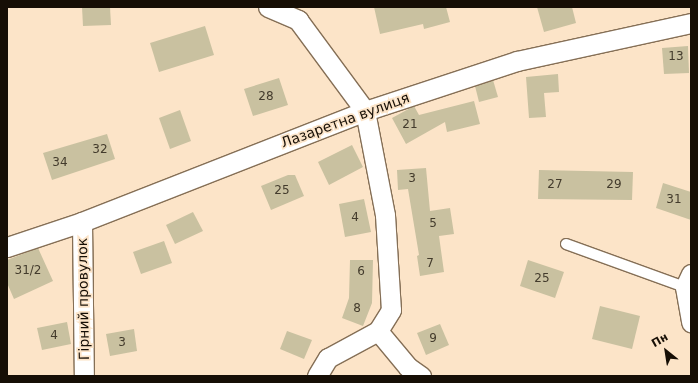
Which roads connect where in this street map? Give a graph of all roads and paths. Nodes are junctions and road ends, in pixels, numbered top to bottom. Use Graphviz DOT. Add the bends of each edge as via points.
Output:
graph roads {
  1 [pos="268,7"];
  2 [pos="691,23"];
  3 [pos="364,111"];
  4 [pos="82,222"];
  5 [pos="566,244"];
  6 [pos="7,247"];
  7 [pos="688,281"];
  8 [pos="691,322"];
  9 [pos="378,331"];
  10 [pos="84,376"];
  11 [pos="318,376"];
  12 [pos="420,376"];
  1 -- 3 [label="street" via="298,20"];
  2 -- 3 [label="street, Лазаретна вулиця" via="517,61"];
  3 -- 4 [label="street, Лазаретна вулиця"];
  3 -- 9 [label="street" via="386,215 391,310"];
  4 -- 6 [label="street, Лазаретна вулиця"];
  4 -- 10 [label="street, Гірний провулок"];
  5 -- 7 [label="lane"];
  7 -- 8 [label="street"];
  9 -- 11 [label="street" via="328,358"];
  9 -- 12 [label="street" via="408,367"];
}
